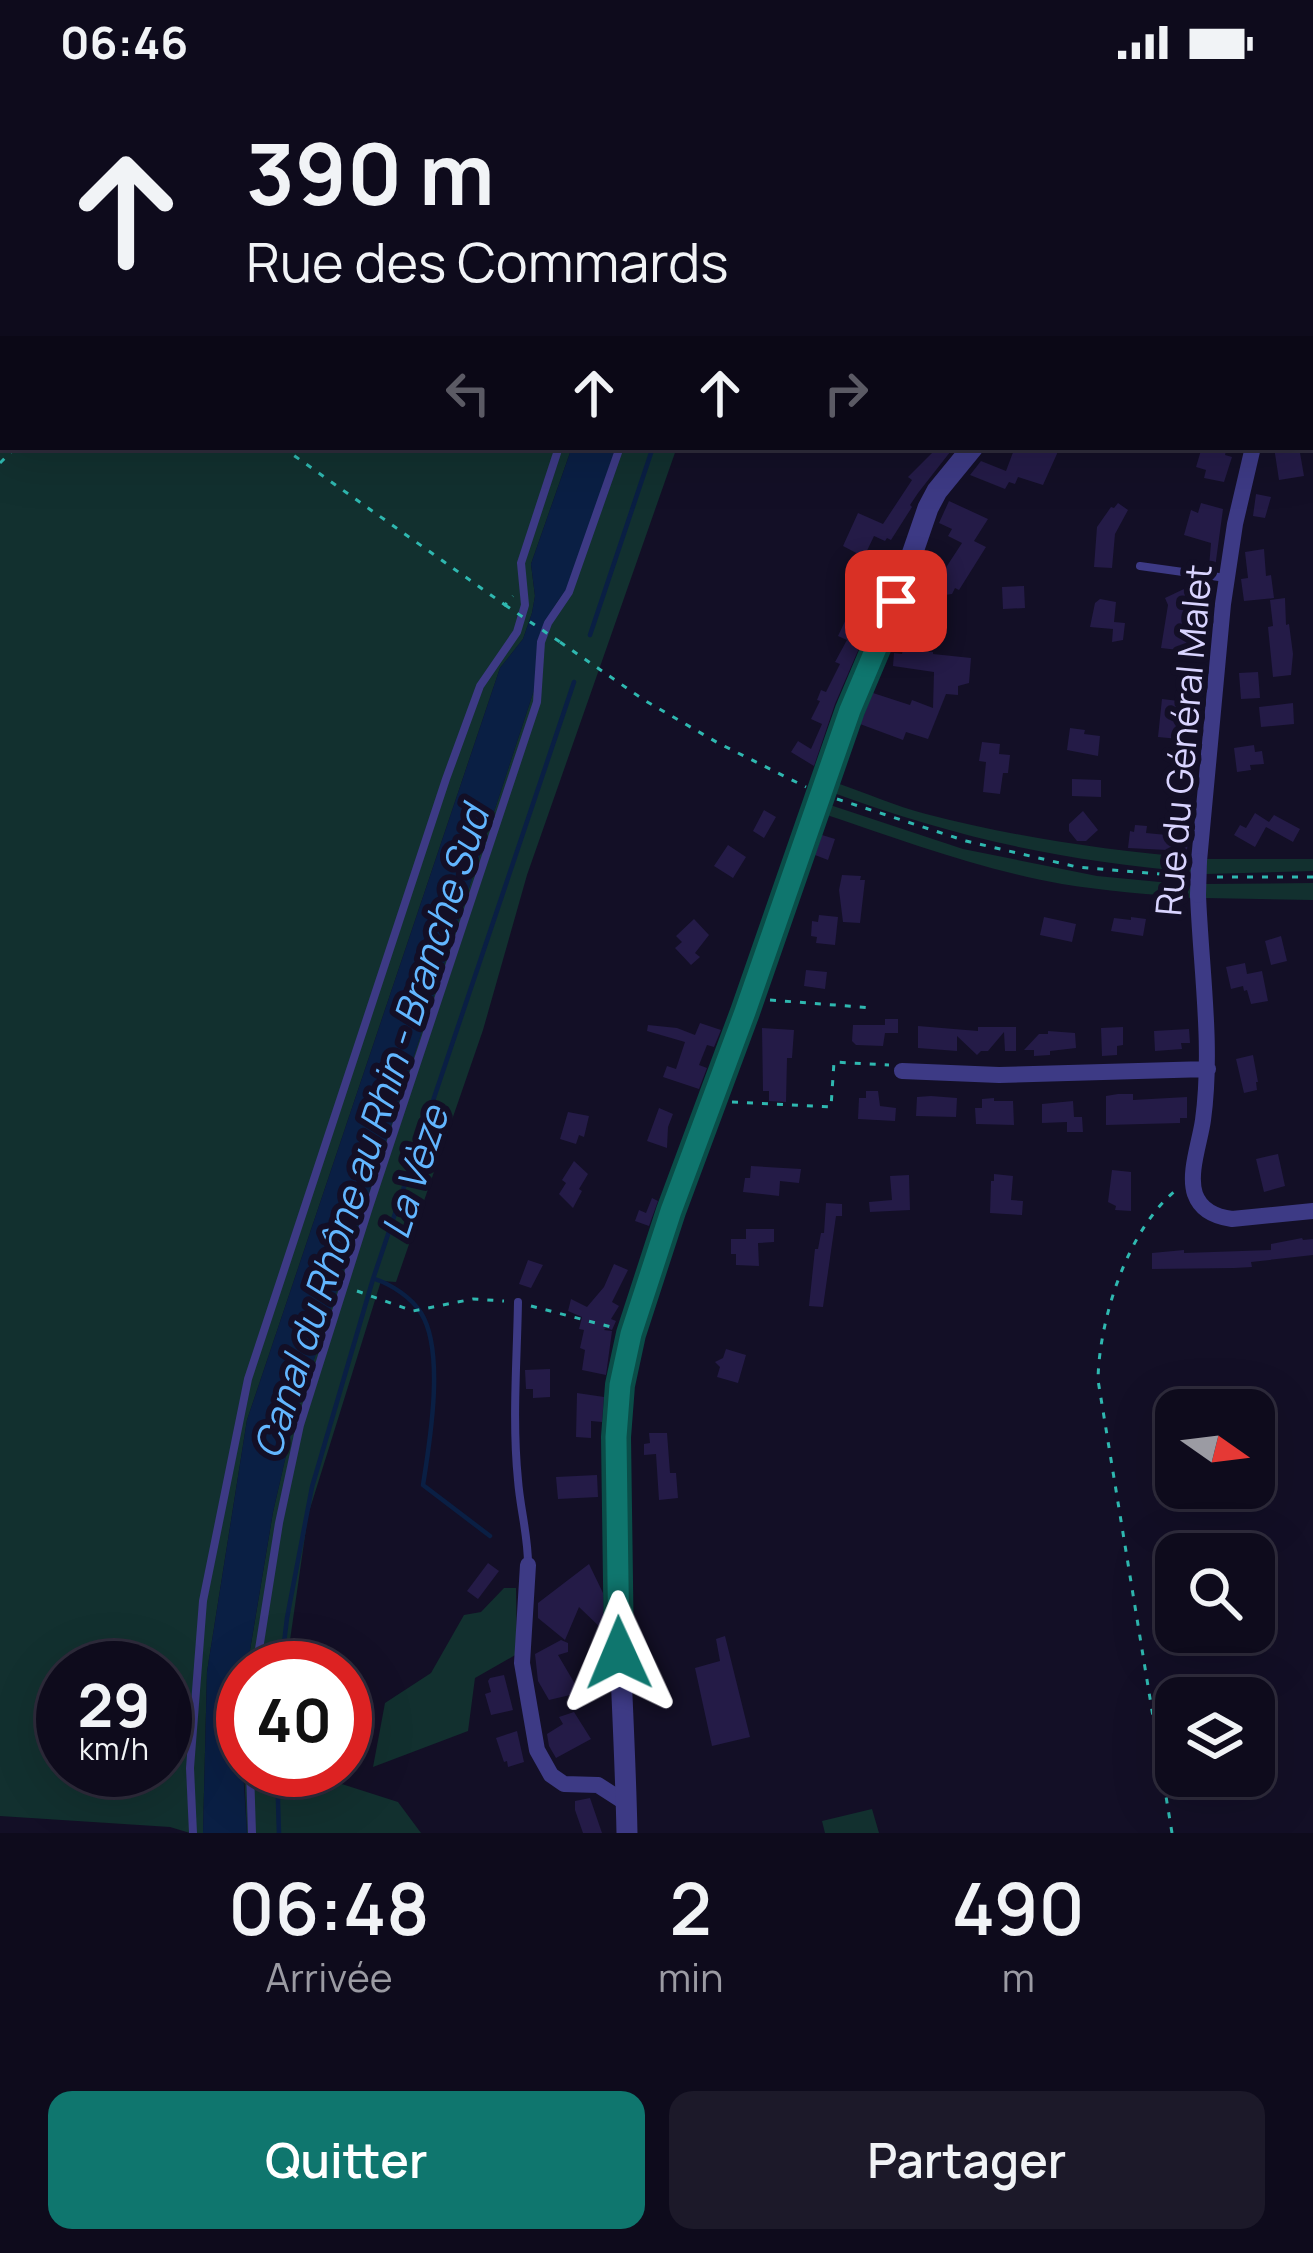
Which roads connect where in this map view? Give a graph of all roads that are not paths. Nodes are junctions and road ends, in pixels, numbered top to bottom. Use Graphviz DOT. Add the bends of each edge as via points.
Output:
graph roads {
  1 [pos="558,450"];
  2 [pos="619,450"];
  3 [pos="971,450"];
  4 [pos="1252,450"];
  5 [pos="1140,566"];
  6 [pos="1227,578"];
  7 [pos="1208,1069"];
  8 [pos="902,1071"];
  9 [pos="1313,1211"];
  10 [pos="518,1302"];
  11 [pos="528,1565"];
  12 [pos="260,1641"];
  13 [pos="626,1767"];
  14 [pos="598,1785"];
  15 [pos="251,1797"];
  16 [pos="626,1804"];
  17 [pos="193,1833"];
  18 [pos="252,1833"];
  19 [pos="626,1833"];
  1 -- 17 [label="lane" via="521,563 525,605 517,632 480,686 446,779 248,1378 203,1601"];
  2 -- 12 [label="lane" via="569,592 541,642 537,702 309,1394"];
  3 -- 13 [label="street" via="928,508 850,710 632,1332 616,1437"];
  4 -- 6 [label="street, Rue du Général Malet"];
  5 -- 6 [label="lane"];
  6 -- 7 [label="street, Rue du Général Malet" via="1197,877"];
  7 -- 8 [label="street"];
  7 -- 9 [label="street, Rue du Général Malet" via="1193,1184 1199,1202 1232,1219"];
  10 -- 11 [label="lane" via="515,1437"];
  11 -- 14 [label="street" via="522,1664 537,1750 564,1784"];
  13 -- 14 [label="street"];
  13 -- 16 [label="street"];
  14 -- 16 [label="street"];
  15 -- 18 [label="lane"];
  16 -- 19 [label="street"];
}
